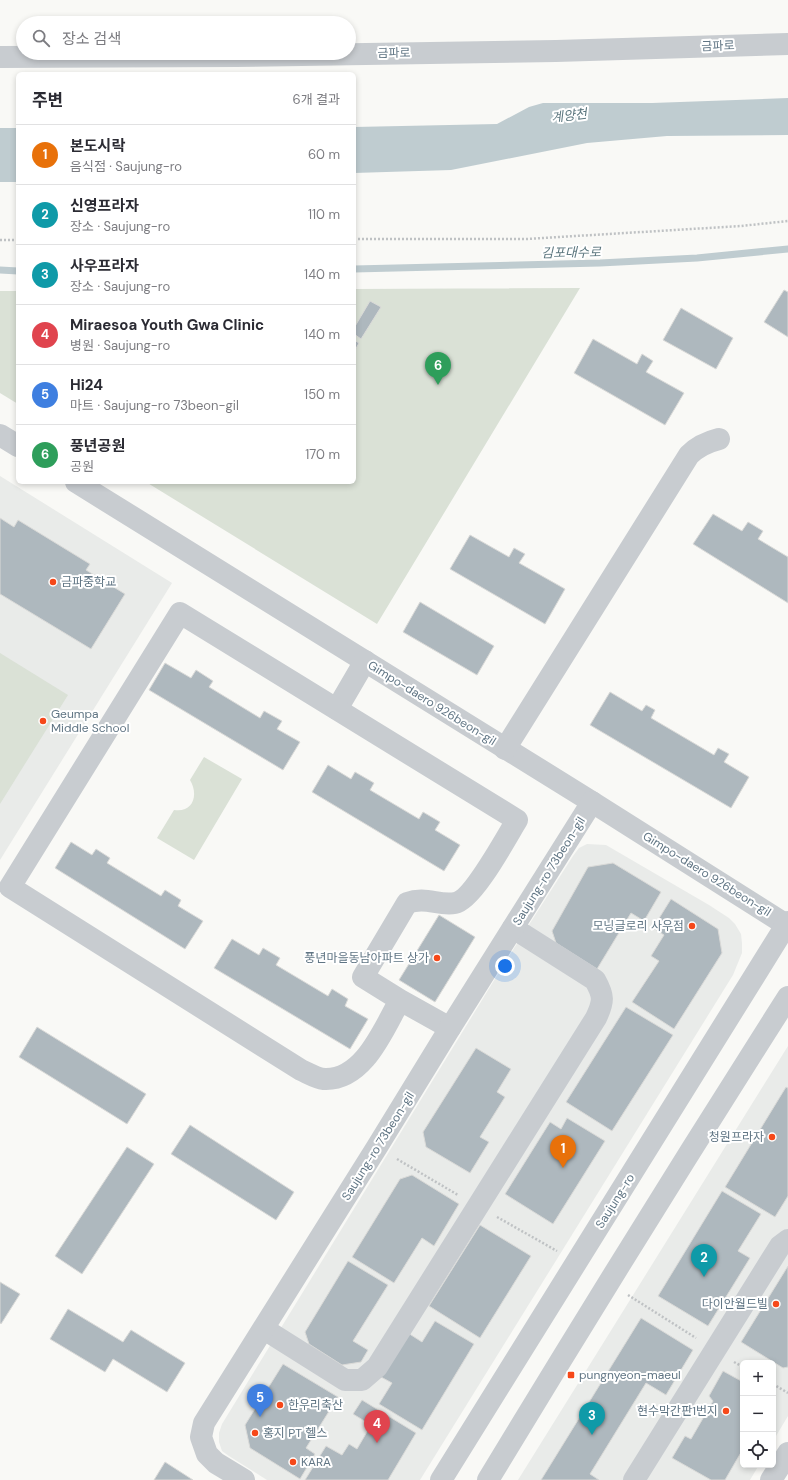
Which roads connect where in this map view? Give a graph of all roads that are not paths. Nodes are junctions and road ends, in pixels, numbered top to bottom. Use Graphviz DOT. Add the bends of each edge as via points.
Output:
graph roads {
  1 [pos="788,44"];
  2 [pos="356,54"];
  3 [pos="0,57"];
  4 [pos="16,57"];
  5 [pos="0,435"];
  6 [pos="719,439"];
  7 [pos="16,445"];
  8 [pos="79,484"];
  9 [pos="365,661"];
  10 [pos="337,709"];
  11 [pos="505,749"];
  12 [pos="592,802"];
  13 [pos="788,924"];
  14 [pos="513,928"];
  15 [pos="788,997"];
  16 [pos="400,1000"];
  17 [pos="450,1028"];
  18 [pos="788,1240"];
  19 [pos="264,1329"];
  20 [pos="788,1453"];
  21 [pos="244,1480"];
  22 [pos="441,1480"];
  23 [pos="488,1480"];
  24 [pos="634,1480"];
  25 [pos="771,1480"];
  1 -- 2 [label="street, 금파로"];
  3 -- 4 [label="street, 금파로"];
  5 -- 7 [label="street"];
  6 -- 11 [label="street" via="695,448 689,455"];
  8 -- 9 [label="street, Gimpo-daero 926beon-gil"];
  9 -- 10 [label="street"];
  9 -- 11 [label="street, Gimpo-daero 926beon-gil"];
  10 -- 16 [label="street" via="517,820 478,883 461,902 447,903 422,899 407,903 363,977"];
  10 -- 16 [label="street" via="180,613 10,887 301,1070 323,1079 344,1075 357,1068 370,1053"];
  11 -- 12 [label="street, Gimpo-daero 926beon-gil"];
  12 -- 13 [label="street, Gimpo-daero 926beon-gil"];
  12 -- 14 [label="street, Saujung-ro 73beon-gil"];
  13 -- 22 [label="street, Saujung-ro"];
  14 -- 17 [label="street, Saujung-ro 73beon-gil"];
  14 -- 19 [label="street" via="595,980 602,992 602,1006 596,1018 377,1367 362,1380 345,1380"];
  15 -- 23 [label="street"];
  16 -- 17 [label="street"];
  17 -- 19 [label="street, Saujung-ro 73beon-gil"];
  18 -- 24 [label="street" via="776,1252"];
  19 -- 21 [label="street, Saujung-ro 73beon-gil" via="204,1423 201,1437 207,1454 216,1463"];
  20 -- 25 [label="street"];
}
